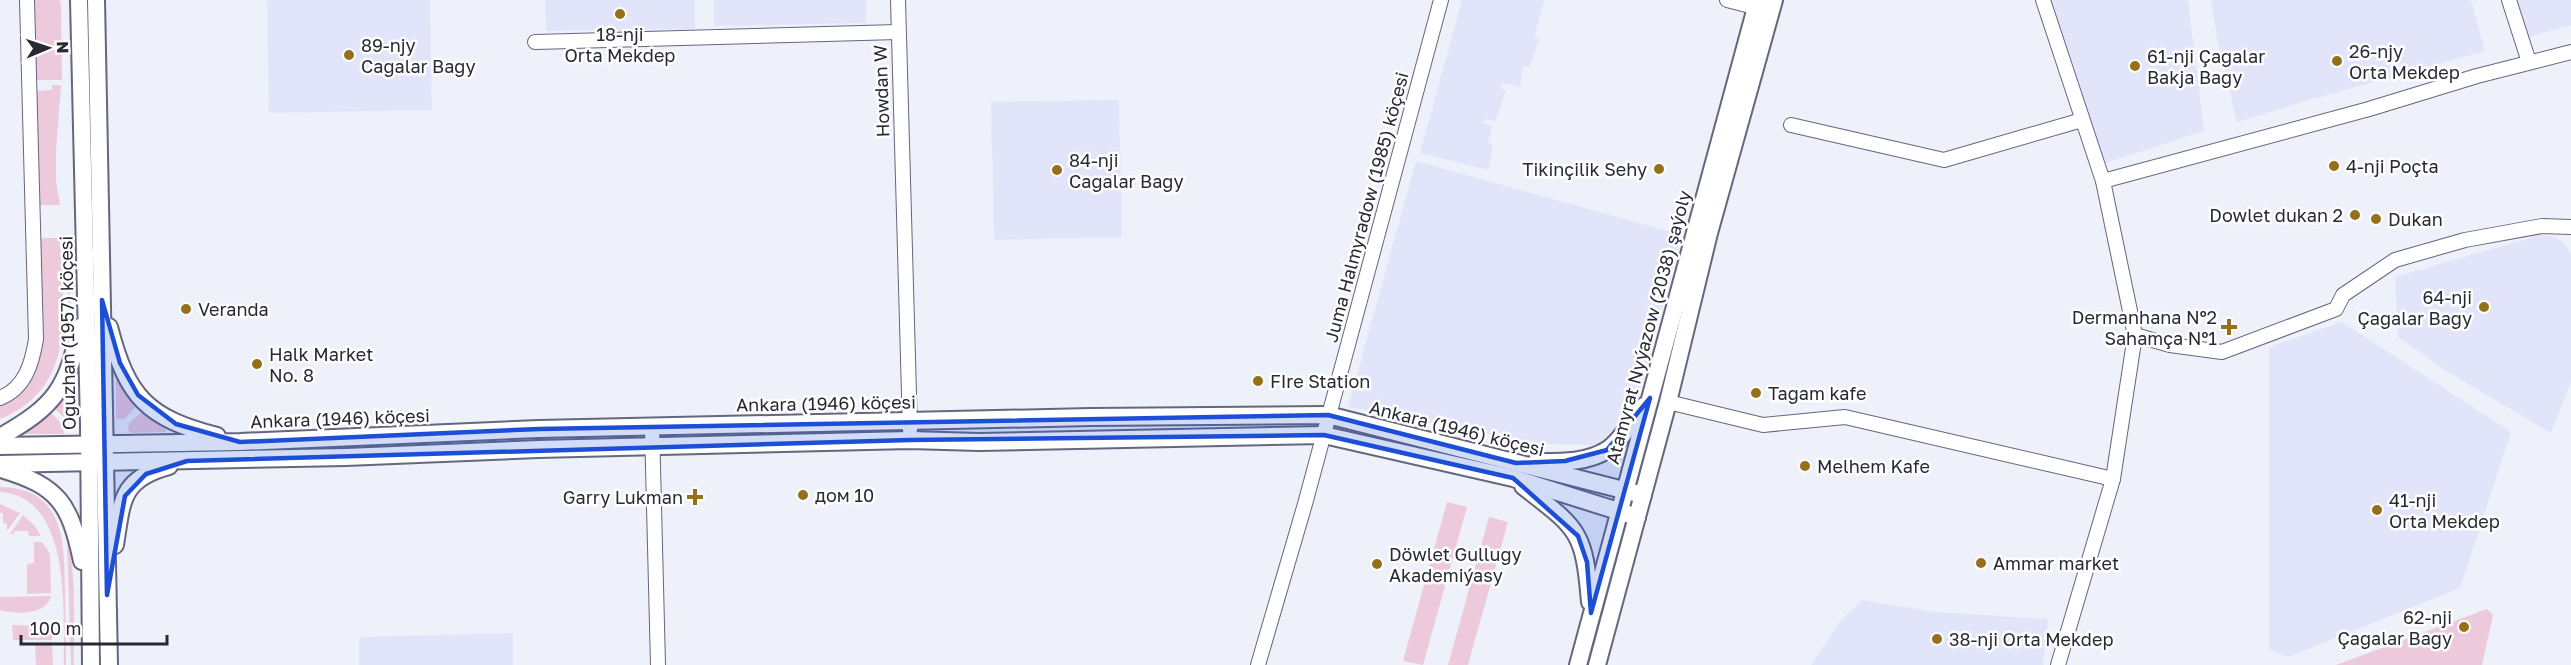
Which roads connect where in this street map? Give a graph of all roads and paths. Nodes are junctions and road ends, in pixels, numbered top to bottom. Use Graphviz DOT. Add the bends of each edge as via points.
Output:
graph roads {
  1 [pos="27,0"];
  2 [pos="79,0"];
  3 [pos="96,0"];
  4 [pos="898,0"];
  5 [pos="1441,0"];
  6 [pos="1727,0"];
  7 [pos="2043,0"];
  8 [pos="2509,0"];
  9 [pos="1765,5"];
  10 [pos="897,32"];
  11 [pos="535,42"];
  12 [pos="2571,52"];
  13 [pos="2529,62"];
  14 [pos="2082,120"];
  15 [pos="1791,125"];
  16 [pos="2103,181"];
  17 [pos="2571,227"];
  18 [pos="94,300"];
  19 [pos="2136,335"];
  20 [pos="0,398"];
  21 [pos="1650,398"];
  22 [pos="1668,402"];
  23 [pos="1328,415"];
  24 [pos="910,421"];
  25 [pos="652,427"];
  26 [pos="1324,435"];
  27 [pos="0,437"];
  28 [pos="910,440"];
  29 [pos="240,442"];
  30 [pos="97,444"];
  31 [pos="0,446"];
  32 [pos="653,447"];
  33 [pos="187,461"];
  34 [pos="97,462"];
  35 [pos="0,464"];
  36 [pos="0,469"];
  37 [pos="1515,470"];
  38 [pos="2113,479"];
  39 [pos="1624,490"];
  40 [pos="1643,495"];
  41 [pos="1619,512"];
  42 [pos="1637,518"];
  43 [pos="107,595"];
  44 [pos="90,596"];
  45 [pos="1591,613"];
  46 [pos="91,665"];
  47 [pos="108,665"];
  48 [pos="658,665"];
  49 [pos="1258,665"];
  50 [pos="1578,665"];
  51 [pos="1597,665"];
  52 [pos="2058,665"];
  1 -- 20 [label="street" via="36,339 24,379 15,390"];
  2 -- 18 [label="main road, Oguzhan (1957) köçesi"];
  3 -- 18 [label="main road, Oguzhan (1957) köçesi"];
  4 -- 10 [label="street"];
  5 -- 23 [label="street, Juma Halmyradow (1985) köçesi"];
  6 -- 9 [label="street"];
  7 -- 14 [label="street"];
  8 -- 13 [label="street"];
  9 -- 21 [label="main road, Atamyrat Nyýazow (2038) şaýoly"];
  9 -- 22 [label="main road, Atamyrat Nyýazow (2038) şaýoly"];
  10 -- 11 [label="street, Howdan W"];
  10 -- 24 [label="street, Howdan W"];
  12 -- 13 [label="street"];
  13 -- 16 [label="street"];
  14 -- 15 [label="street" via="1944,160"];
  14 -- 16 [label="street"];
  16 -- 19 [label="street"];
  17 -- 19 [label="street" via="2542,226 2465,240 2396,260 2343,295 2336,309 2222,352 2170,345"];
  18 -- 27 [label="main road" via="62,386 43,409"];
  18 -- 29 [label="main road" via="138,395 176,424"];
  18 -- 30 [label="main road, Oguzhan (1957) köçesi"];
  19 -- 38 [label="street"];
  21 -- 37 [label="main road" via="1607,450 1590,457"];
  21 -- 39 [label="main road, Atamyrat Nyýazow (2038) şaýoly"];
  22 -- 38 [label="street" via="1763,424 1845,417"];
  22 -- 40 [label="main road, Atamyrat Nyýazow (2038) şaýoly"];
  23 -- 24 [label="main road, Ankara (1946) köçesi"];
  23 -- 26 [label="street, Juma Halmyradow (1985) köçesi"];
  23 -- 37 [label="main road, Ankara (1946) köçesi"];
  24 -- 25 [label="main road, Ankara (1946) köçesi"];
  24 -- 28 [label="street, Howdan W"];
  25 -- 29 [label="main road, Ankara (1946) köçesi"];
  25 -- 32 [label="street"];
  26 -- 28 [label="main road, Ankara (1946) köçesi"];
  26 -- 37 [label="main road, Ankara (1946) köçesi"];
  26 -- 49 [label="street, Juma Halmyradow (1985) köçesi"];
  28 -- 32 [label="main road, Ankara (1946) köçesi"];
  29 -- 30 [label="main road, Ankara (1946) köçesi"];
  30 -- 31 [label="main road, Ankara (1946) köçesi"];
  30 -- 34 [label="main road, Oguzhan (1957) köçesi"];
  32 -- 33 [label="main road, Ankara (1946) köçesi"];
  32 -- 48 [label="street"];
  33 -- 34 [label="main road, Ankara (1946) köçesi"];
  33 -- 43 [label="main road" via="146,474 125,496"];
  34 -- 35 [label="main road, Ankara (1946) köçesi"];
  34 -- 43 [label="main road, Oguzhan (1957) köçesi"];
  34 -- 44 [label="main road, Oguzhan (1957) köçesi"];
  36 -- 44 [label="main road" via="37,482 66,508 76,531"];
  37 -- 39 [label="main road, Ankara (1946) köçesi"];
  37 -- 41 [label="main road, Ankara (1946) köçesi"];
  37 -- 45 [label="main road" via="1578,536 1587,562"];
  38 -- 52 [label="street"];
  39 -- 40 [label="main road, Ankara (1946) köçesi"];
  39 -- 41 [label="main road, Atamyrat Nyýazow (2038) şaýoly"];
  40 -- 42 [label="main road, Atamyrat Nyýazow (2038) şaýoly"];
  41 -- 42 [label="main road, Ankara (1946) köçesi"];
  41 -- 45 [label="main road, Atamyrat Nyýazow (2038) şaýoly"];
  42 -- 51 [label="main road, Atamyrat Nyýazow (2038) şaýoly"];
  43 -- 47 [label="main road, Oguzhan (1957) köçesi"];
  44 -- 46 [label="main road, Oguzhan (1957) köçesi"];
  45 -- 50 [label="main road, Atamyrat Nyýazow (2038) şaýoly"];
}
